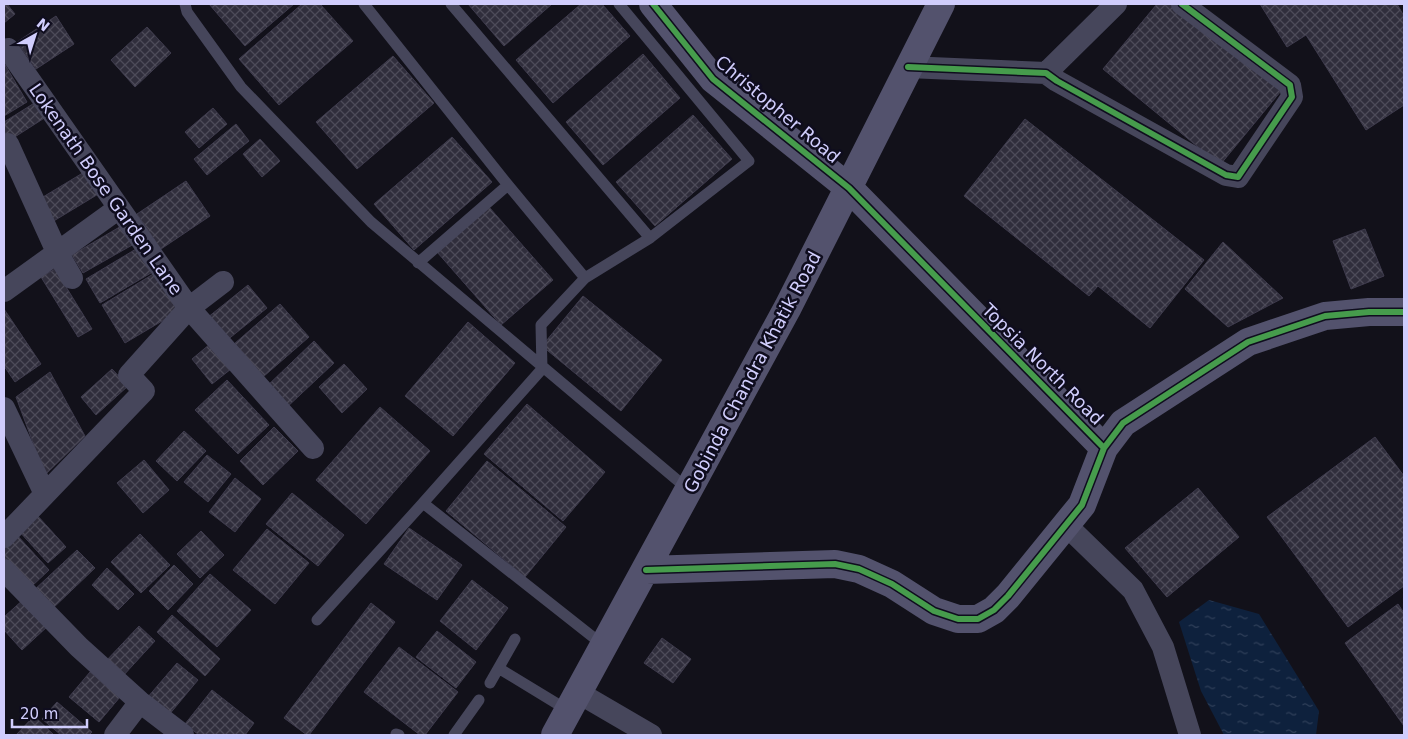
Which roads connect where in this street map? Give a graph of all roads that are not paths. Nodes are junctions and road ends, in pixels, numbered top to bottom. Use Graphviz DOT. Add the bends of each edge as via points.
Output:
graph roads {
  1 [pos="186,4"];
  2 [pos="364,4"];
  3 [pos="451,4"];
  4 [pos="619,4"];
  5 [pos="653,4"];
  6 [pos="941,4"];
  7 [pos="1116,4"];
  8 [pos="1182,4"];
  9 [pos="4,52"];
  10 [pos="908,66"];
  11 [pos="1046,73"];
  12 [pos="8,144"];
  13 [pos="508,185"];
  14 [pos="848,188"];
  15 [pos="118,208"];
  16 [pos="650,238"];
  17 [pos="57,252"];
  18 [pos="418,263"];
  19 [pos="72,278"];
  20 [pos="585,278"];
  21 [pos="223,282"];
  22 [pos="4,291"];
  23 [pos="189,308"];
  24 [pos="1404,312"];
  25 [pos="542,369"];
  26 [pos="4,408"];
  27 [pos="313,448"];
  28 [pos="1104,448"];
  29 [pos="689,490"];
  30 [pos="46,494"];
  31 [pos="423,503"];
  32 [pos="1066,525"];
  33 [pos="4,537"];
  34 [pos="4,570"];
  35 [pos="646,570"];
  36 [pos="317,620"];
  37 [pos="515,639"];
  38 [pos="605,646"];
  39 [pos="500,669"];
  40 [pos="490,683"];
  41 [pos="479,700"];
  42 [pos="140,702"];
  43 [pos="574,702"];
  44 [pos="115,735"];
  45 [pos="183,735"];
  46 [pos="454,735"];
  47 [pos="555,735"];
  48 [pos="651,735"];
  49 [pos="1190,735"];
  1 -- 18 [label="lane" via="187,12 241,87 371,222"];
  2 -- 13 [label="lane"];
  3 -- 16 [label="lane"];
  4 -- 16 [label="lane" via="749,160"];
  5 -- 14 [label="street, Christopher Road" via="713,79"];
  6 -- 10 [label="street, Gobinda Chandra Khatik Road"];
  7 -- 11 [label="street"];
  8 -- 11 [label="street" via="1290,85 1292,97 1238,177 1226,175"];
  9 -- 15 [label="street, Lokenath Bose Garden Lane" via="8,50"];
  10 -- 11 [label="street"];
  10 -- 14 [label="street, Gobinda Chandra Khatik Road"];
  12 -- 17 [label="street"];
  13 -- 18 [label="lane"];
  13 -- 20 [label="lane"];
  14 -- 28 [label="street, Topsia North Road"];
  14 -- 29 [label="street, Gobinda Chandra Khatik Road"];
  15 -- 17 [label="street"];
  15 -- 23 [label="street, Lokenath Bose Garden Lane"];
  16 -- 20 [label="lane"];
  17 -- 19 [label="street"];
  17 -- 22 [label="street"];
  18 -- 25 [label="lane"];
  20 -- 25 [label="lane" via="541,325"];
  21 -- 23 [label="street, Lokenath Bose Garden Lane"];
  23 -- 27 [label="street, Lokenath Bose Garden Lane"];
  23 -- 30 [label="street, Lokenath Bose Garden Lane" via="129,375 144,392"];
  24 -- 28 [label="street, Topsia North Road" via="1325,316 1248,342 1123,423"];
  25 -- 29 [label="lane"];
  25 -- 31 [label="lane"];
  26 -- 30 [label="street"];
  28 -- 32 [label="street" via="1082,505"];
  29 -- 35 [label="street, Gobinda Chandra Khatik Road"];
  30 -- 33 [label="street, Lokenath Bose Garden Lane"];
  31 -- 36 [label="lane"];
  31 -- 38 [label="lane"];
  32 -- 35 [label="street" via="1008,596 994,610 978,619 958,619 934,611 892,584 859,569 835,564"];
  32 -- 49 [label="street" via="1133,590 1163,647"];
  34 -- 42 [label="street" via="79,647"];
  35 -- 38 [label="street, Gobinda Chandra Khatik Road"];
  37 -- 39 [label="lane"];
  38 -- 43 [label="street, Gobinda Chandra Khatik Road"];
  39 -- 40 [label="lane"];
  39 -- 43 [label="lane"];
  41 -- 46 [label="lane"];
  42 -- 44 [label="street"];
  42 -- 45 [label="street"];
  43 -- 47 [label="street, Gobinda Chandra Khatik Road"];
  43 -- 48 [label="street"];
}
